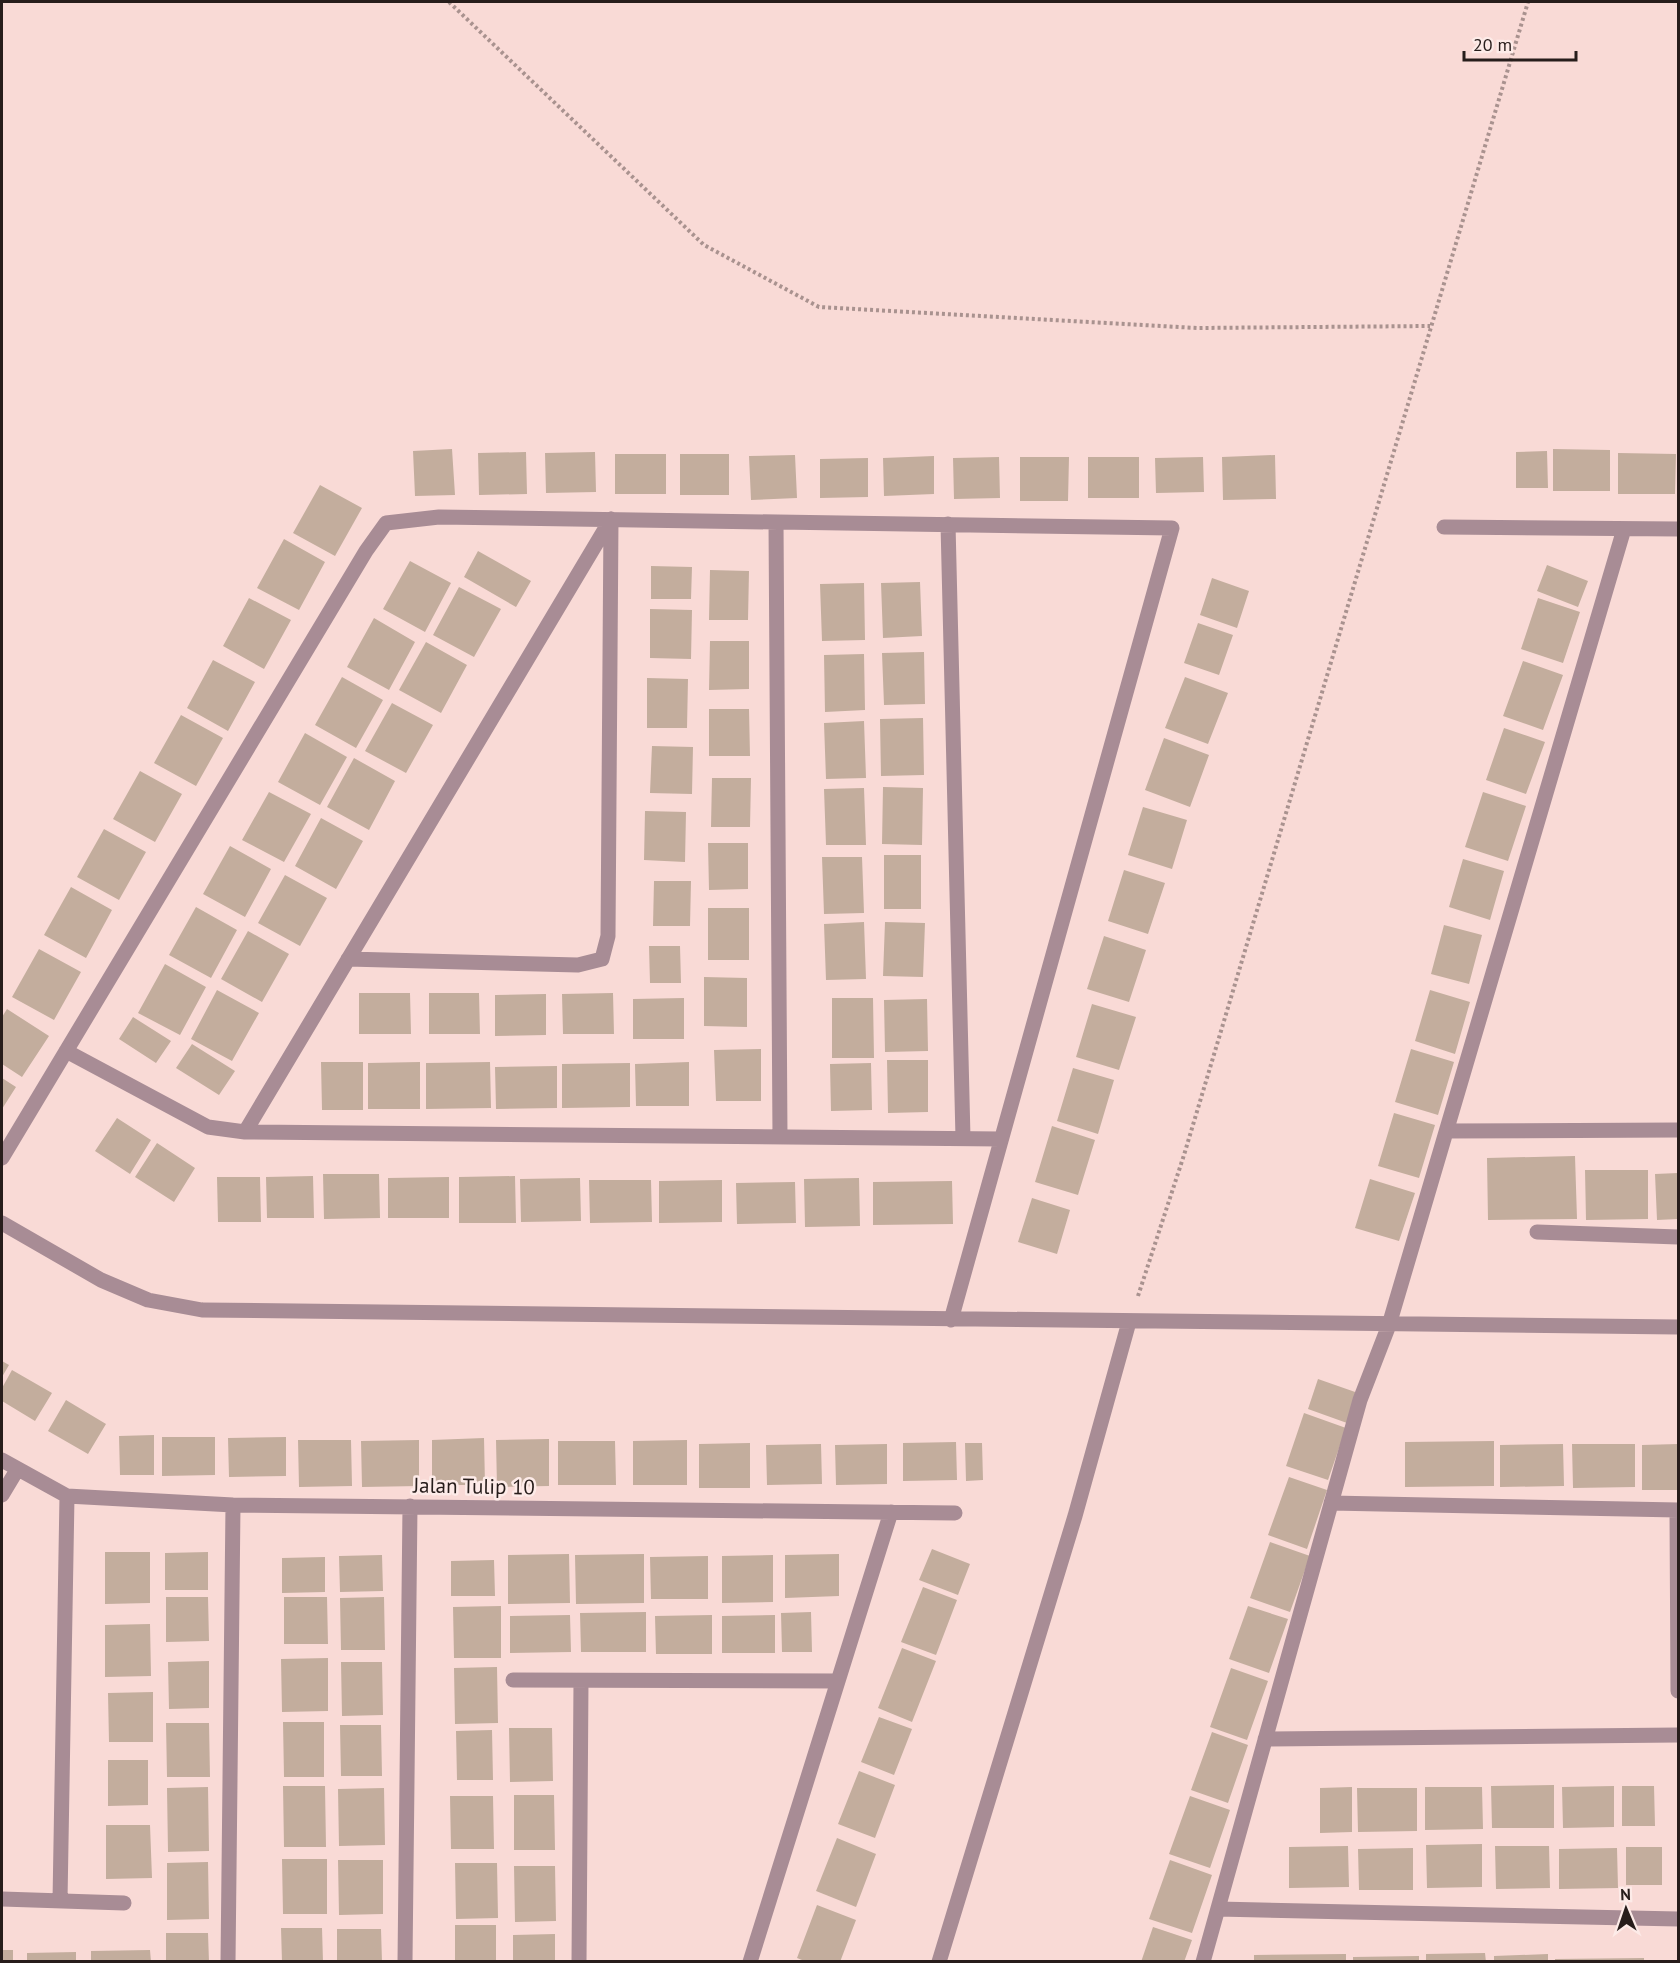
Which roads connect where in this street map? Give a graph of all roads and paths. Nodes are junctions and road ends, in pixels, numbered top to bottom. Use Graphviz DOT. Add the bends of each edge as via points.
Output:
graph roads {
  1 [pos="449,2"];
  2 [pos="1528,2"];
  3 [pos="1430,326"];
  4 [pos="611,519"];
  5 [pos="776,522"];
  6 [pos="948,524"];
  7 [pos="1444,528"];
  8 [pos="1624,529"];
  9 [pos="1678,530"];
  10 [pos="348,959"];
  11 [pos="66,1051"];
  12 [pos="1678,1130"];
  13 [pos="1447,1131"];
  14 [pos="244,1132"];
  15 [pos="780,1137"];
  16 [pos="963,1138"];
  17 [pos="1001,1139"];
  18 [pos="2,1158"];
  19 [pos="2,1223"];
  20 [pos="1538,1232"];
  21 [pos="1678,1237"];
  22 [pos="951,1320"];
  23 [pos="1130,1322"];
  24 [pos="1389,1325"];
  25 [pos="1678,1328"];
  26 [pos="2,1460"];
  27 [pos="17,1470"];
  28 [pos="2,1495"];
  29 [pos="67,1496"];
  30 [pos="1331,1503"];
  31 [pos="233,1505"];
  32 [pos="410,1506"];
  33 [pos="1678,1510"];
  34 [pos="891,1512"];
  35 [pos="956,1513"];
  36 [pos="513,1680"];
  37 [pos="581,1680"];
  38 [pos="837,1682"];
  39 [pos="1678,1691"];
  40 [pos="1678,1735"];
  41 [pos="1265,1739"];
  42 [pos="2,1899"];
  43 [pos="60,1901"];
  44 [pos="124,1903"];
  45 [pos="1218,1909"];
  46 [pos="1678,1919"];
  47 [pos="228,1962"];
  48 [pos="405,1962"];
  49 [pos="579,1962"];
  50 [pos="750,1962"];
  51 [pos="939,1962"];
  52 [pos="1203,1962"];
  1 -- 3 [label="path" via="704,244 819,307 1197,328"];
  2 -- 3 [label="path"];
  3 -- 23 [label="path" via="1184,1155"];
  4 -- 5 [label="street"];
  4 -- 10 [label="street"];
  4 -- 10 [label="street" via="608,936 602,959 578,965"];
  4 -- 11 [label="street" via="439,517 387,524 366,551"];
  5 -- 6 [label="street"];
  5 -- 15 [label="street"];
  6 -- 16 [label="street"];
  6 -- 17 [label="street" via="1172,528"];
  7 -- 8 [label="street"];
  8 -- 9 [label="street"];
  8 -- 13 [label="street"];
  10 -- 14 [label="street"];
  11 -- 14 [label="street" via="208,1127"];
  11 -- 18 [label="street"];
  12 -- 13 [label="street"];
  13 -- 24 [label="street"];
  14 -- 15 [label="street"];
  15 -- 16 [label="street"];
  16 -- 17 [label="street"];
  17 -- 22 [label="street"];
  19 -- 22 [label="street" via="101,1280 148,1300 202,1310"];
  20 -- 21 [label="street"];
  22 -- 23 [label="street"];
  23 -- 24 [label="street"];
  23 -- 51 [label="street"];
  24 -- 25 [label="street"];
  24 -- 30 [label="street" via="1360,1400"];
  26 -- 27 [label="street, Jalan Tulip 10"];
  27 -- 28 [label="street"];
  27 -- 29 [label="street, Jalan Tulip 10"];
  29 -- 31 [label="street, Jalan Tulip 10"];
  29 -- 43 [label="street"];
  30 -- 33 [label="street"];
  30 -- 41 [label="street"];
  31 -- 32 [label="street, Jalan Tulip 10"];
  31 -- 47 [label="street"];
  32 -- 34 [label="street, Jalan Tulip 10"];
  32 -- 48 [label="street"];
  33 -- 39 [label="street"];
  34 -- 35 [label="street, Jalan Tulip 10"];
  34 -- 38 [label="street"];
  36 -- 37 [label="street"];
  37 -- 38 [label="street"];
  37 -- 49 [label="street"];
  38 -- 50 [label="street"];
  40 -- 41 [label="street"];
  41 -- 45 [label="street"];
  42 -- 43 [label="street"];
  43 -- 44 [label="street"];
  45 -- 46 [label="street"];
  45 -- 52 [label="street"];
}
